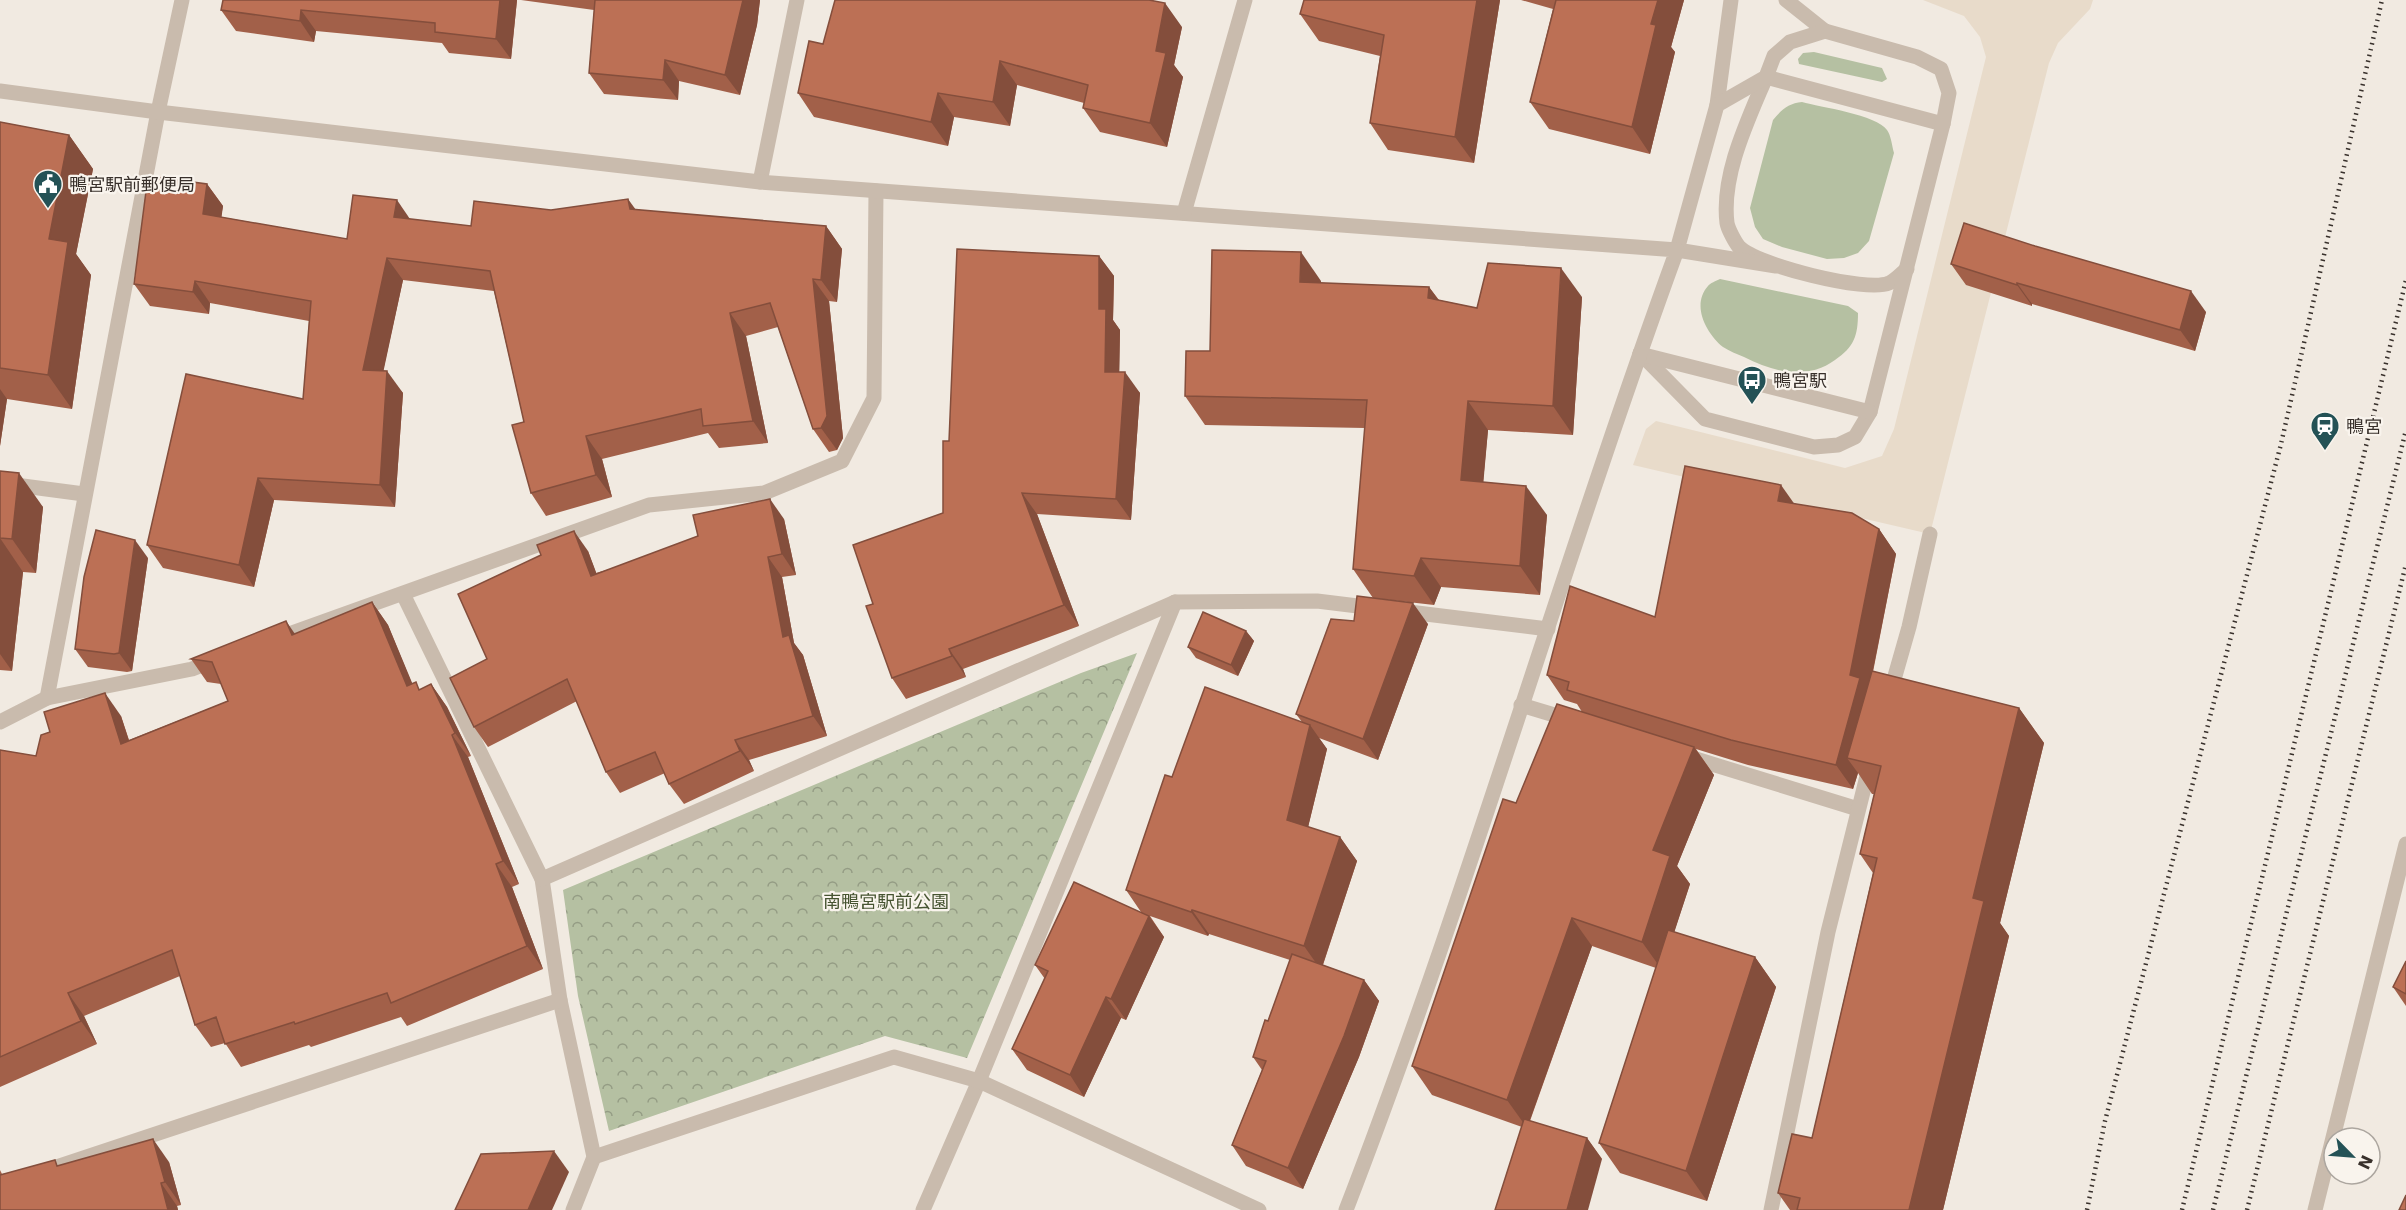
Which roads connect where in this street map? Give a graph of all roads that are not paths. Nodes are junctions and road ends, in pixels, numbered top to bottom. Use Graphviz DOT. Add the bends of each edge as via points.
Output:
graph roads {
  1 [pos="182,0"];
  2 [pos="797,0"];
  3 [pos="1245,0"];
  4 [pos="1731,0"];
  5 [pos="1786,0"];
  6 [pos="1825,31"];
  7 [pos="1766,77"];
  8 [pos="0,91"];
  9 [pos="1717,105"];
  10 [pos="158,112"];
  11 [pos="1943,124"];
  12 [pos="760,182"];
  13 [pos="876,191"];
  14 [pos="1184,213"];
  15 [pos="1677,250"];
  16 [pos="1776,266"];
  17 [pos="1907,269"];
  18 [pos="1640,353"];
  19 [pos="1870,412"];
  20 [pos="0,483"];
  21 [pos="84,494"];
  22 [pos="1930,534"];
  23 [pos="403,594"];
  24 [pos="1175,602"];
  25 [pos="1548,629"];
  26 [pos="258,645"];
  27 [pos="225,657"];
  28 [pos="46,698"];
  29 [pos="1521,705"];
  30 [pos="1887,706"];
  31 [pos="0,722"];
  32 [pos="1588,726"];
  33 [pos="1667,750"];
  34 [pos="1874,752"];
  35 [pos="1858,809"];
  36 [pos="2406,844"];
  37 [pos="542,879"];
  38 [pos="560,1000"];
  39 [pos="979,1081"];
  40 [pos="594,1157"];
  41 [pos="45,1171"];
  42 [pos="573,1210"];
  43 [pos="923,1210"];
  44 [pos="1259,1210"];
  45 [pos="1346,1210"];
  46 [pos="1771,1210"];
  47 [pos="2315,1210"];
  1 -- 10 [label="street"];
  2 -- 12 [label="street"];
  3 -- 14 [label="street"];
  4 -- 9 [label="street"];
  5 -- 6 [label="street"];
  6 -- 7 [label="street" via="1790,42 1774,56"];
  6 -- 11 [label="street" via="1917,57 1941,69 1949,93"];
  7 -- 9 [label="street"];
  7 -- 11 [label="street"];
  7 -- 16 [label="street" via="1729,178 1727,224 1740,248"];
  8 -- 10 [label="street"];
  9 -- 15 [label="street"];
  10 -- 12 [label="street"];
  10 -- 21 [label="street"];
  11 -- 17 [label="street"];
  12 -- 13 [label="street"];
  13 -- 14 [label="street"];
  13 -- 23 [label="street" via="874,398 843,461 764,493 649,504"];
  14 -- 15 [label="street"];
  15 -- 16 [label="street"];
  15 -- 18 [label="street"];
  16 -- 17 [label="street" via="1863,286 1889,283"];
  17 -- 19 [label="street"];
  18 -- 19 [label="street"];
  18 -- 19 [label="street" via="1705,419 1814,447 1838,445 1855,437"];
  18 -- 25 [label="street"];
  20 -- 21 [label="street"];
  21 -- 28 [label="street"];
  22 -- 30 [label="street"];
  23 -- 26 [label="street"];
  23 -- 37 [label="street"];
  24 -- 25 [label="street" via="1317,601"];
  24 -- 37 [label="street"];
  24 -- 39 [label="street"];
  25 -- 29 [label="street"];
  27 -- 28 [label="street" via="192,669"];
  28 -- 31 [label="street"];
  29 -- 32 [label="street"];
  29 -- 45 [label="street" via="1437,962"];
  33 -- 35 [label="street"];
  34 -- 35 [label="street"];
  35 -- 46 [label="street" via="1828,932"];
  36 -- 47 [label="street"];
  37 -- 38 [label="street"];
  38 -- 40 [label="street"];
  38 -- 41 [label="street"];
  39 -- 40 [label="street" via="894,1057"];
  39 -- 43 [label="street"];
  39 -- 44 [label="street"];
  40 -- 42 [label="street"];
}
